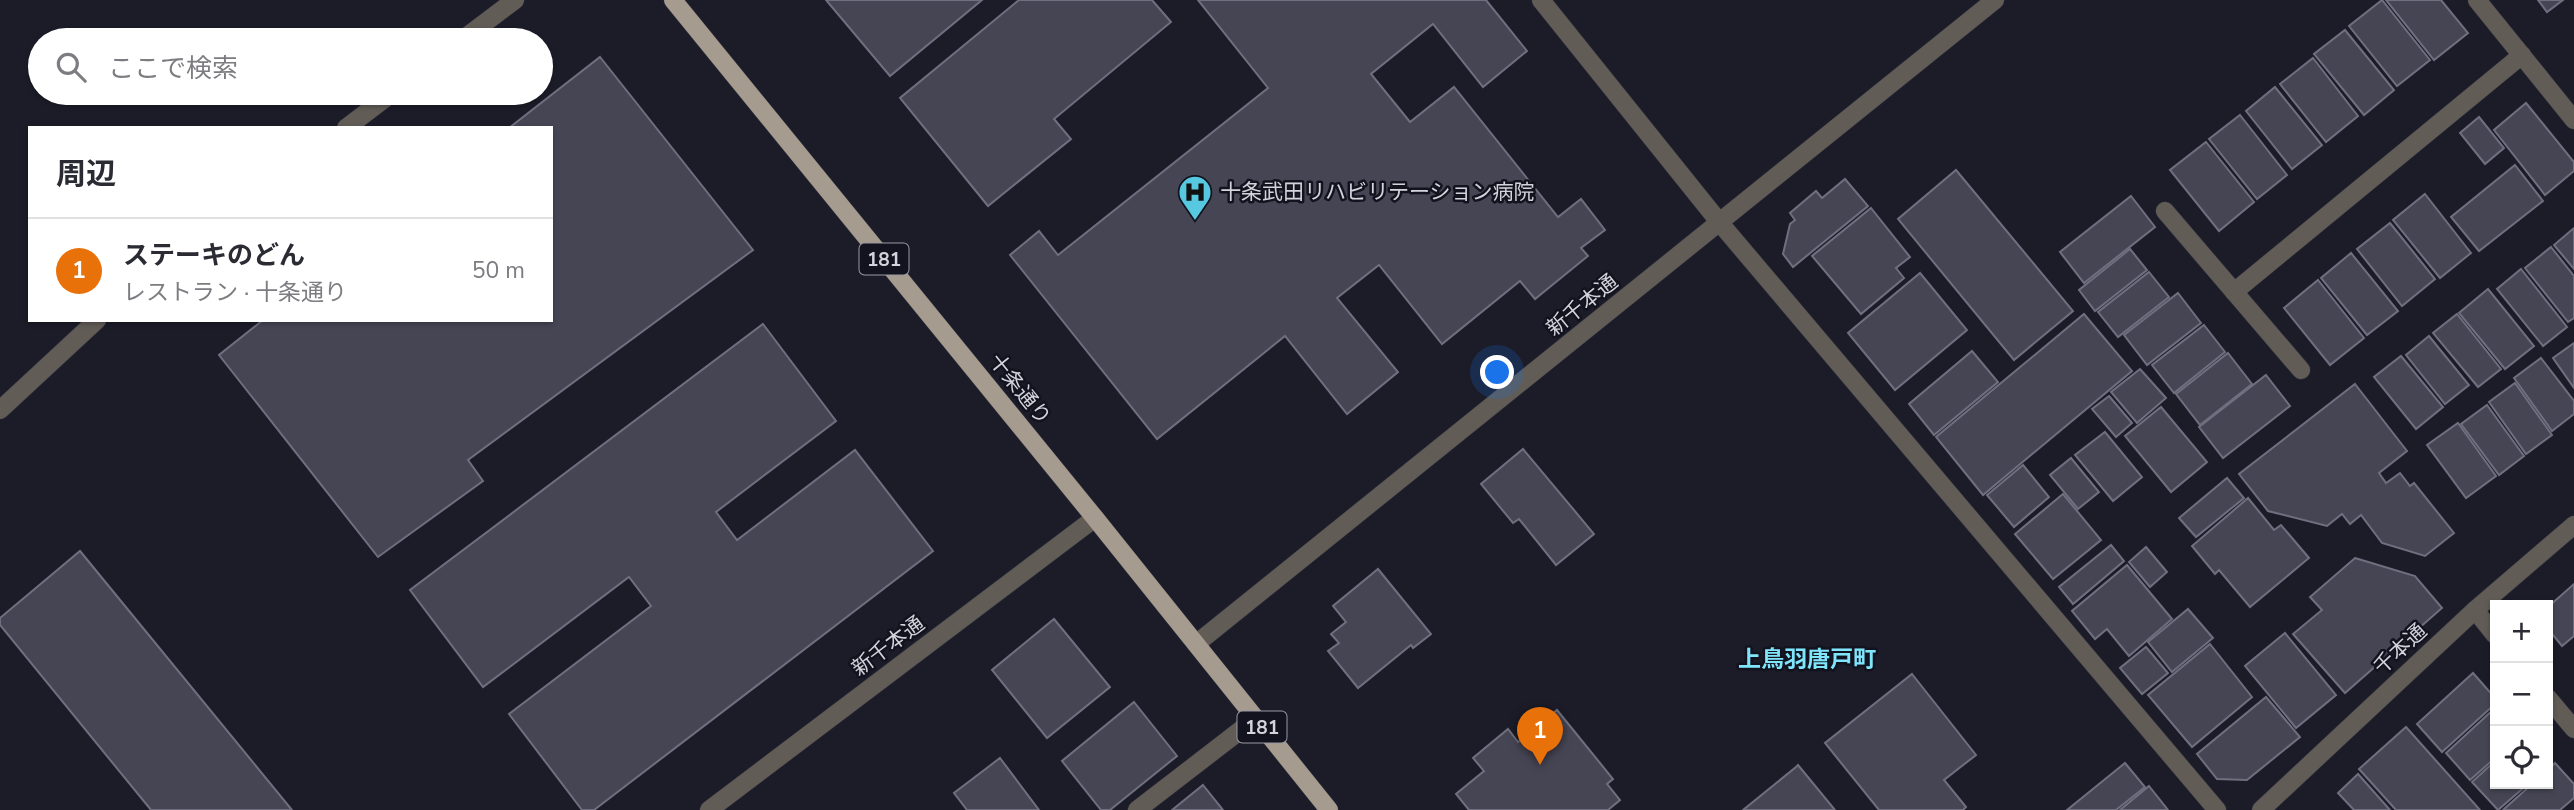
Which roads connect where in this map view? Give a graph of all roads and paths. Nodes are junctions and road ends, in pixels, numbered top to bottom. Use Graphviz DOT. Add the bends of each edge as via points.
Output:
graph roads {
  1 [pos="515,0"];
  2 [pos="673,0"];
  3 [pos="1541,0"];
  4 [pos="1994,0"];
  5 [pos="2477,0"];
  6 [pos="478,28"];
  7 [pos="2522,55"];
  8 [pos="376,105"];
  9 [pos="2574,120"];
  10 [pos="349,126"];
  11 [pos="2165,211"];
  12 [pos="1720,223"];
  13 [pos="2234,292"];
  14 [pos="95,322"];
  15 [pos="2301,370"];
  16 [pos="0,410"];
  17 [pos="1095,518"];
  18 [pos="2574,526"];
  19 [pos="2475,610"];
  20 [pos="2490,629"];
  21 [pos="1196,644"];
  22 [pos="2553,704"];
  23 [pos="1255,719"];
  24 [pos="2574,729"];
  25 [pos="709,810"];
  26 [pos="1137,810"];
  27 [pos="1329,810"];
  28 [pos="2217,810"];
  29 [pos="2261,810"];
  1 -- 6 [label="street"];
  2 -- 17 [label="main road, 十条通り / 181"];
  3 -- 12 [label="street"];
  4 -- 12 [label="street, 新千本通"];
  5 -- 7 [label="street"];
  7 -- 9 [label="street"];
  7 -- 13 [label="street"];
  8 -- 10 [label="street"];
  11 -- 13 [label="street"];
  12 -- 21 [label="street, 新千本通"];
  12 -- 28 [label="street"];
  13 -- 15 [label="street"];
  14 -- 16 [label="street"];
  17 -- 21 [label="main road, 十条通り / 181"];
  17 -- 25 [label="street, 新千本通"];
  18 -- 19 [label="street, 千本通"];
  19 -- 20 [label="street"];
  19 -- 29 [label="street, 千本通"];
  21 -- 23 [label="main road, 十条通り / 181"];
  22 -- 24 [label="street"];
  23 -- 26 [label="street"];
  23 -- 27 [label="main road, 十条通り / 181"];
}
